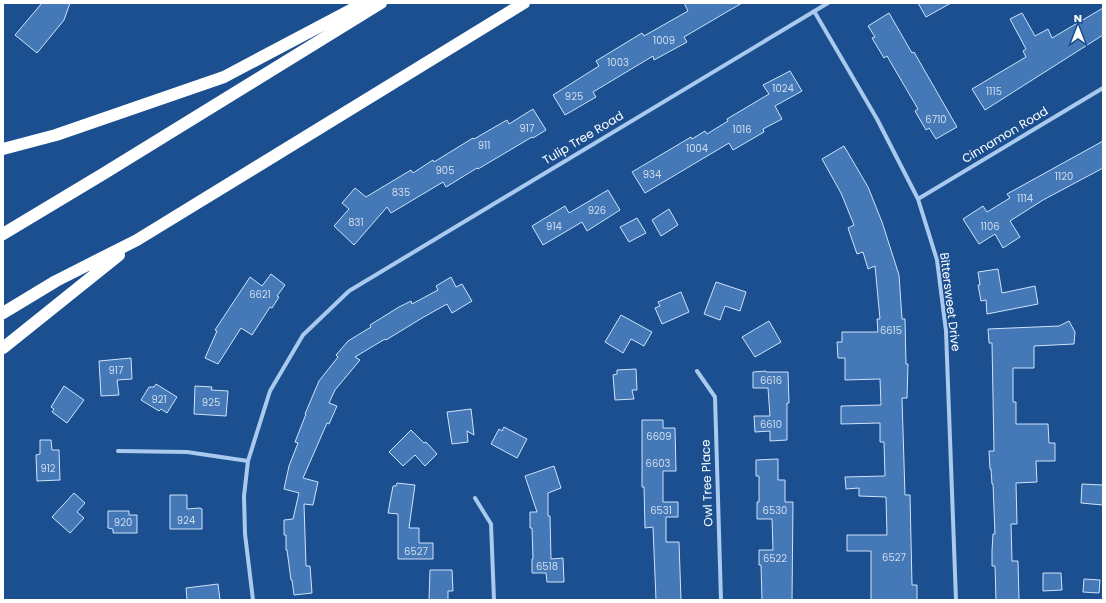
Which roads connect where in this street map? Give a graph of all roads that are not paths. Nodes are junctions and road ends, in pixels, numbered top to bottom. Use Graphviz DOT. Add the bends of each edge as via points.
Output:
graph roads {
  1 [pos="364,3"];
  2 [pos="381,3"];
  3 [pos="524,3"];
  4 [pos="828,3"];
  5 [pos="814,11"];
  6 [pos="1103,88"];
  7 [pos="3,149"];
  8 [pos="918,199"];
  9 [pos="3,234"];
  10 [pos="138,240"];
  11 [pos="3,313"];
  12 [pos="3,348"];
  13 [pos="698,371"];
  14 [pos="118,451"];
  15 [pos="248,461"];
  16 [pos="475,498"];
  17 [pos="254,600"];
  18 [pos="494,600"];
  19 [pos="721,600"];
  20 [pos="956,600"];
  1 -- 7 [label="highway" via="224,77 56,135"];
  2 -- 9 [label="highway"];
  3 -- 10 [label="highway"];
  4 -- 5 [label="street, Tulip Tree Road"];
  5 -- 8 [label="street, Bittersweet Drive" via="877,119"];
  5 -- 15 [label="street, Tulip Tree Road" via="349,291 303,335 270,391"];
  6 -- 8 [label="street, Cinnamon Road"];
  8 -- 20 [label="street, Bittersweet Drive" via="937,260 946,330"];
  10 -- 11 [label="highway" via="56,281"];
  10 -- 12 [label="highway"];
  13 -- 19 [label="street, Owl Tree Place" via="715,397"];
  14 -- 15 [label="street" via="187,452"];
  15 -- 17 [label="street, Tulip Tree Road" via="244,496 245,534"];
  16 -- 18 [label="street" via="491,524"];
}
